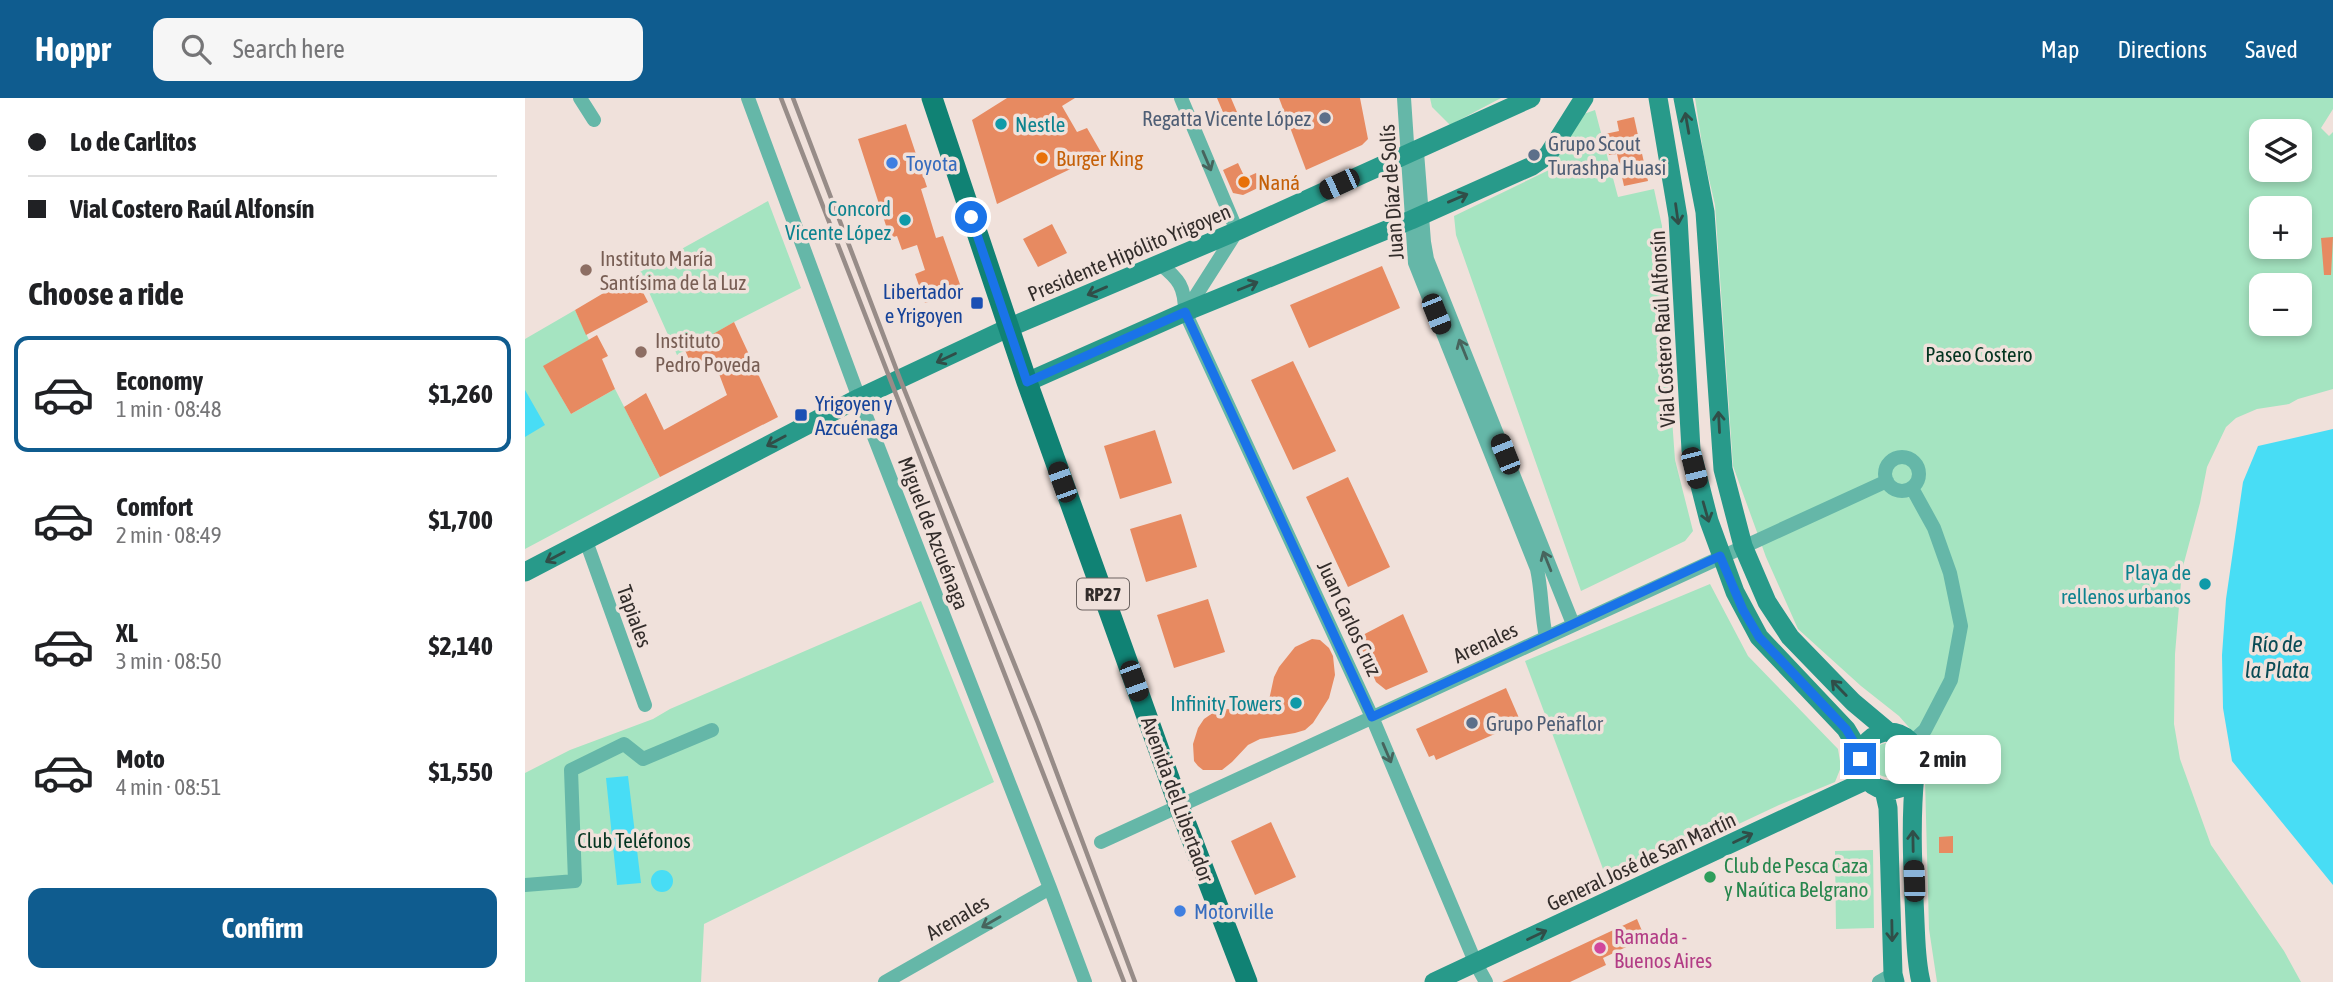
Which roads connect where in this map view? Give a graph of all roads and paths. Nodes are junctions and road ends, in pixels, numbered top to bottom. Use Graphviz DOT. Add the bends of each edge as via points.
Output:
graph roads {
  1 [pos="580,98"];
  2 [pos="748,98"];
  3 [pos="932,98"];
  4 [pos="1181,98"];
  5 [pos="1403,98"];
  6 [pos="1413,98"];
  7 [pos="1531,98"];
  8 [pos="1584,98"];
  9 [pos="1658,98"];
  10 [pos="1683,98"];
  11 [pos="594,120"];
  12 [pos="1413,150"];
  13 [pos="1417,216"];
  14 [pos="1237,231"];
  15 [pos="1160,264"];
  16 [pos="1185,312"];
  17 [pos="1008,328"];
  18 [pos="1027,382"];
  19 [pos="859,398"];
  20 [pos="1887,481"];
  21 [pos="1912,488"];
  22 [pos="586,541"];
  23 [pos="1743,546"];
  24 [pos="1720,556"];
  25 [pos="525,572"];
  26 [pos="1573,624"];
  27 [pos="1546,637"];
  28 [pos="645,705"];
  29 [pos="1372,717"];
  30 [pos="712,730"];
  31 [pos="1890,733"];
  32 [pos="1911,743"];
  33 [pos="1860,759"];
  34 [pos="1915,774"];
  35 [pos="1876,785"];
  36 [pos="1179,806"];
  37 [pos="1101,842"];
  38 [pos="525,885"];
  39 [pos="1050,888"];
  40 [pos="1476,964"];
  41 [pos="1889,979"];
  42 [pos="885,982"];
  43 [pos="1085,982"];
  44 [pos="1247,982"];
  45 [pos="1434,982"];
  46 [pos="1486,982"];
  47 [pos="1921,982"];
  1 -- 11 [label="street"];
  2 -- 19 [label="street, Miguel de Azcuénaga"];
  3 -- 17 [label="main road, Avenida del Libertador / RP27"];
  4 -- 14 [label="street, one-way"];
  5 -- 12 [label="street, Juan Díaz de Solís"];
  6 -- 12 [label="street, Juan Díaz de Solís"];
  7 -- 12 [label="street, Presidente Hipólito Yrigoyen"];
  13 -- 8 [label="street, one-way" via="1548,155"];
  9 -- 24 [label="street, Vial Costero Raúl Alfonsín, one-way" via="1678,217 1691,450"];
  23 -- 10 [label="street, one-way" via="1723,469 1705,212"];
  12 -- 13 [label="street, Juan Díaz de Solís"];
  12 -- 14 [label="street, Presidente Hipólito Yrigoyen"];
  16 -- 13 [label="street, one-way"];
  26 -- 13 [label="street, Juan Díaz de Solís, one-way" via="1427,259"];
  13 -- 27 [label="street, Juan Díaz de Solís" via="1415,263 1537,569"];
  14 -- 15 [label="street, Presidente Hipólito Yrigoyen"];
  14 -- 16 [label="street"];
  15 -- 16 [label="street, Juan Carlos Cruz" via="1185,292"];
  15 -- 17 [label="street, Presidente Hipólito Yrigoyen, one-way"];
  16 -- 18 [label="street"];
  16 -- 29 [label="street, Juan Carlos Cruz"];
  17 -- 18 [label="main road, Avenida del Libertador / RP27"];
  17 -- 19 [label="street, Presidente Hipólito Yrigoyen, one-way"];
  18 -- 36 [label="main road, Avenida del Libertador / RP27"];
  19 -- 22 [label="street, Presidente Hipólito Yrigoyen, one-way"];
  19 -- 39 [label="street, Miguel de Azcuénaga"];
  20 -- 21 [label="street" via="1898,491"];
  20 -- 21 [label="street" via="1889,463 1906,458 1919,471"];
  20 -- 23 [label="street, Arenales"];
  21 -- 32 [label="street" via="1934,528 1950,573 1961,626 1951,680 1925,730"];
  22 -- 25 [label="street, Presidente Hipólito Yrigoyen, one-way"];
  22 -- 28 [label="street, Tapiales"];
  23 -- 24 [label="street, Arenales"];
  31 -- 23 [label="street, one-way" via="1853,702 1782,627"];
  24 -- 26 [label="street, Arenales"];
  24 -- 33 [label="street, Vial Costero Raúl Alfonsín" via="1759,637 1846,729"];
  26 -- 27 [label="street, Arenales"];
  27 -- 29 [label="street, Arenales"];
  29 -- 36 [label="street, Arenales"];
  29 -- 40 [label="street, Juan Carlos Cruz, one-way"];
  30 -- 38 [label="street" via="643,759 624,744 571,770 575,881"];
  31 -- 32 [label="street"];
  31 -- 33 [label="street" via="1873,737"];
  32 -- 34 [label="street" via="1917,758"];
  33 -- 35 [label="street" via="1863,774"];
  34 -- 35 [label="street" via="1902,787"];
  47 -- 34 [label="street, one-way" via="1914,894"];
  40 -- 35 [label="street, General José de San Martín, one-way"];
  35 -- 41 [label="street, one-way" via="1888,808"];
  36 -- 37 [label="street, Arenales"];
  36 -- 44 [label="main road, Avenida del Libertador / RP27"];
  39 -- 42 [label="street, Arenales, one-way"];
  39 -- 43 [label="street, Miguel de Azcuénaga"];
  40 -- 45 [label="street, General José de San Martín"];
  40 -- 46 [label="street, Juan Carlos Cruz"];
}
